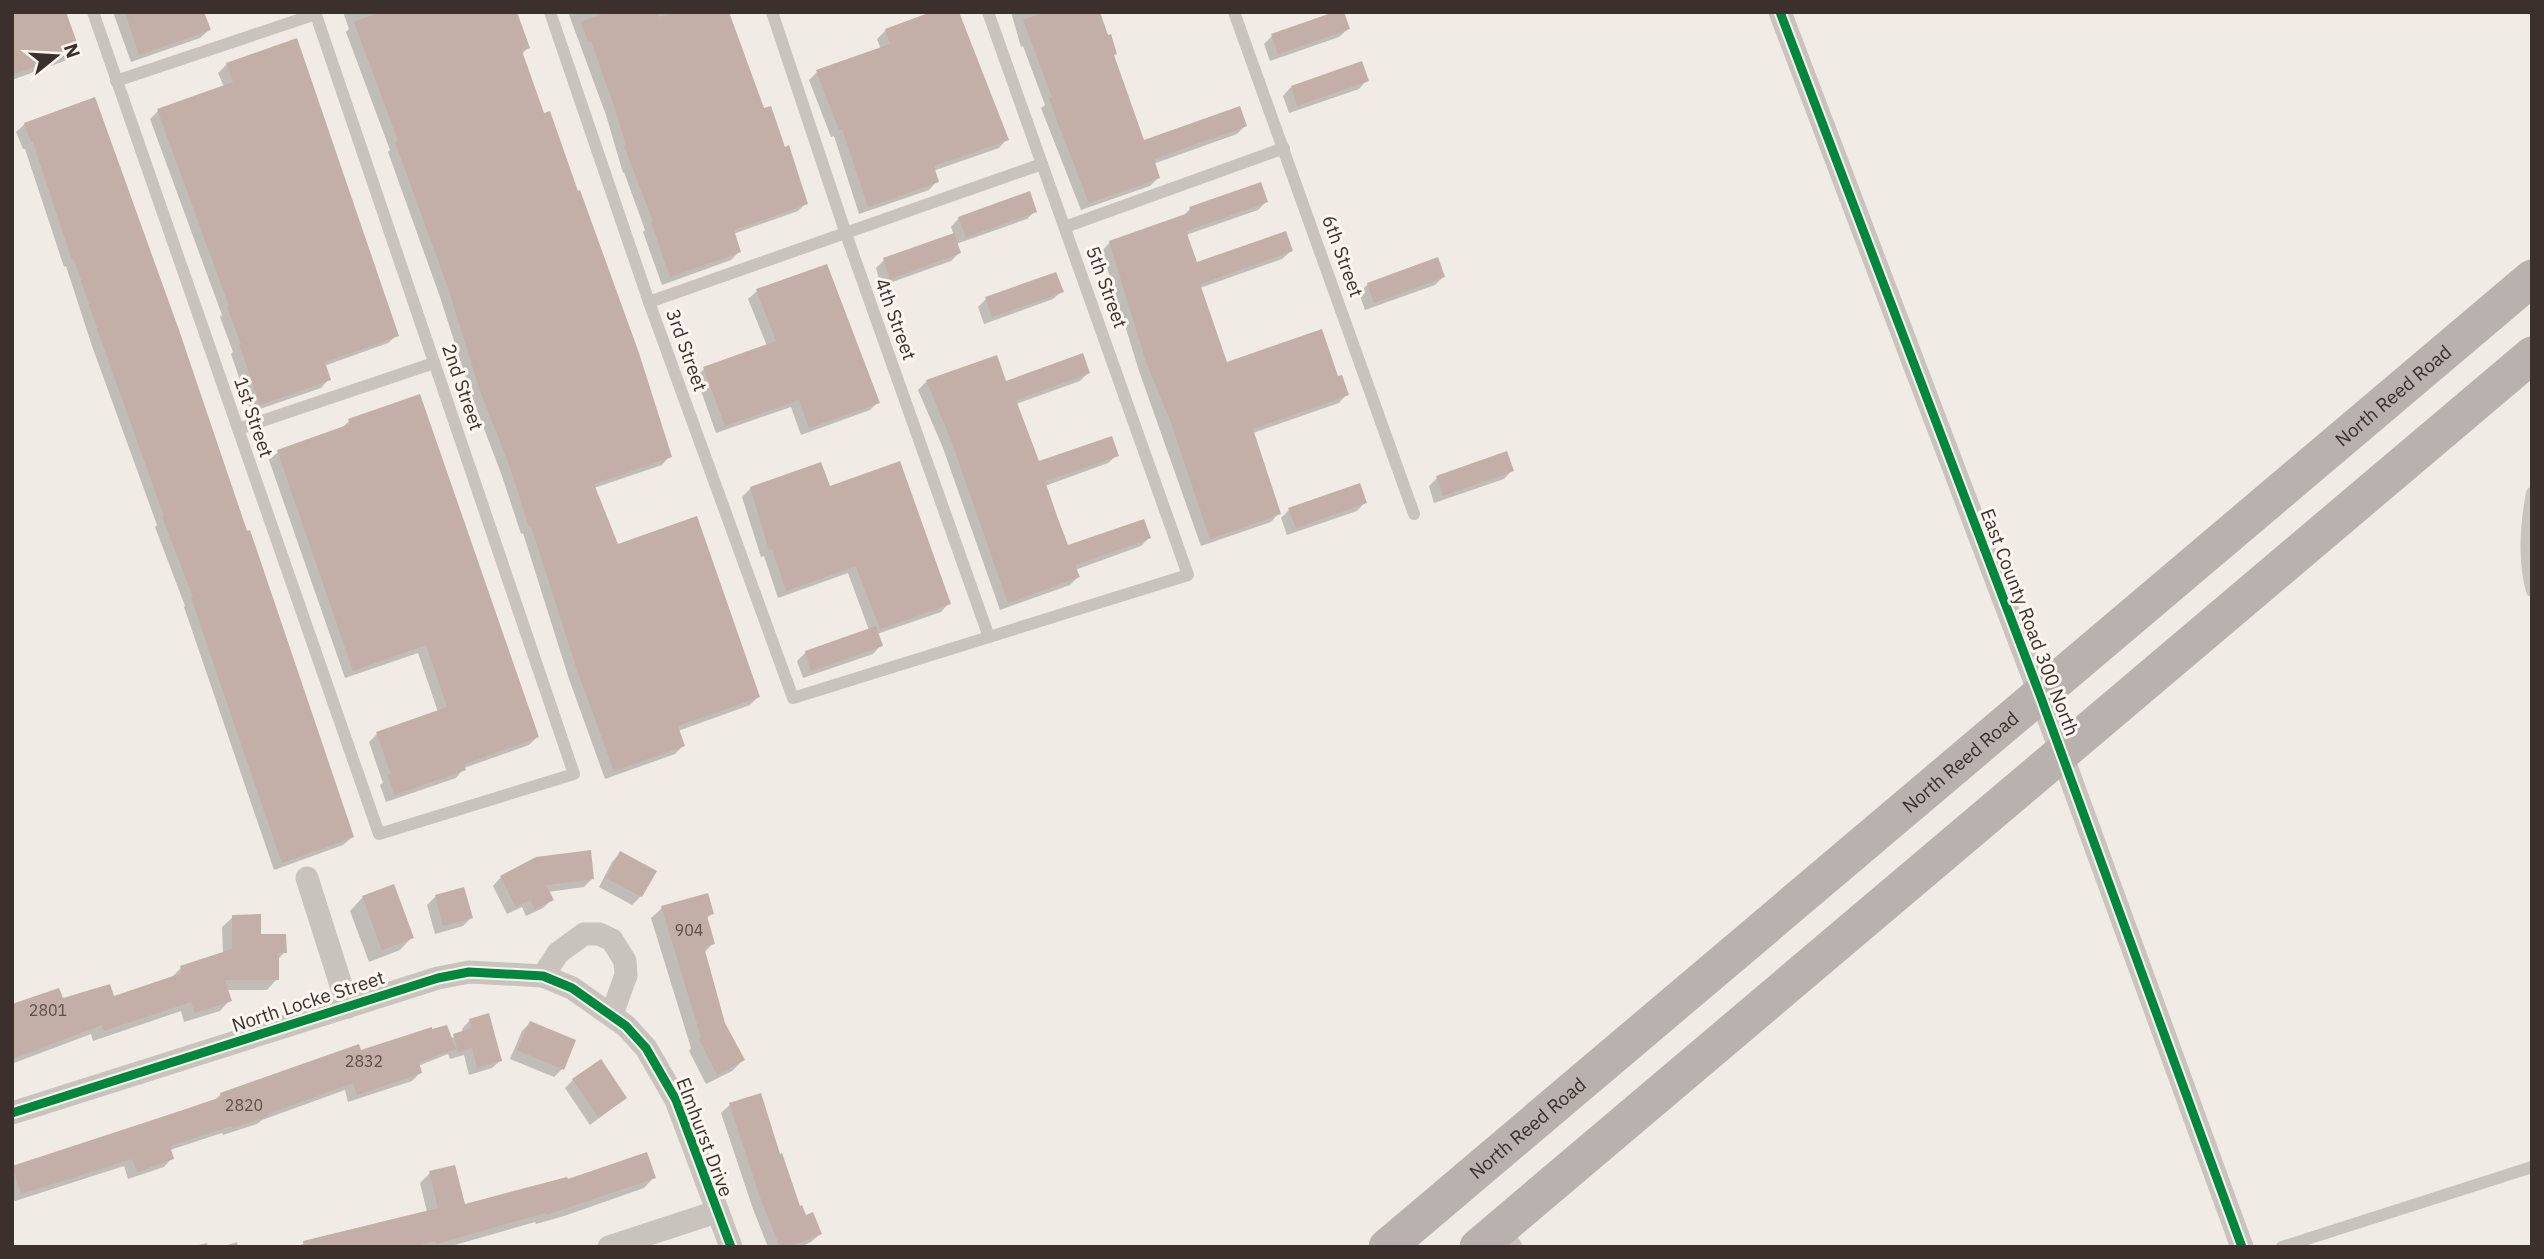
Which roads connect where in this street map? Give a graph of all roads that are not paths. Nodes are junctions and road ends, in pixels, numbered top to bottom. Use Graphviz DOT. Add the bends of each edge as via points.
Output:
graph roads {
  1 [pos="93,12"];
  2 [pos="550,12"];
  3 [pos="772,12"];
  4 [pos="988,12"];
  5 [pos="1234,12"];
  6 [pos="1780,12"];
  7 [pos="316,13"];
  8 [pos="116,81"];
  9 [pos="1284,148"];
  10 [pos="1042,164"];
  11 [pos="1065,227"];
  12 [pos="846,234"];
  13 [pos="2532,278"];
  14 [pos="649,302"];
  15 [pos="2532,355"];
  16 [pos="435,363"];
  17 [pos="238,429"];
  18 [pos="2532,493"];
  19 [pos="1414,514"];
  20 [pos="2532,592"];
  21 [pos="989,637"];
  22 [pos="2040,695"];
  23 [pos="2061,753"];
  24 [pos="379,834"];
  25 [pos="307,878"];
  26 [pos="543,976"];
  27 [pos="348,1007"];
  28 [pos="612,1014"];
  29 [pos="12,1113"];
  30 [pos="2532,1167"];
  31 [pos="716,1212"];
  32 [pos="1499,1240"];
  33 [pos="609,1247"];
  34 [pos="731,1247"];
  35 [pos="1387,1247"];
  36 [pos="2242,1247"];
  37 [pos="2282,1247"];
  1 -- 8 [label="lane, 1st Street"];
  2 -- 14 [label="lane, 3rd Street"];
  3 -- 12 [label="lane, 4th Street"];
  4 -- 10 [label="lane, 5th Street"];
  5 -- 9 [label="lane, 6th Street"];
  6 -- 22 [label="street, East County Road 300 North"];
  7 -- 8 [label="lane"];
  7 -- 16 [label="lane, 2nd Street"];
  8 -- 17 [label="lane, 1st Street"];
  9 -- 11 [label="lane"];
  9 -- 19 [label="lane, 6th Street"];
  10 -- 11 [label="lane, 5th Street"];
  10 -- 12 [label="lane"];
  11 -- 21 [label="lane, 5th Street" via="1188,575"];
  12 -- 14 [label="lane"];
  12 -- 21 [label="lane, 4th Street"];
  13 -- 22 [label="main road, North Reed Road"];
  14 -- 21 [label="lane, 3rd Street" via="793,698"];
  15 -- 23 [label="main road"];
  16 -- 17 [label="lane"];
  16 -- 24 [label="lane, 2nd Street" via="574,774"];
  17 -- 24 [label="lane, 1st Street"];
  18 -- 20 [label="lane" via="2526,546"];
  22 -- 23 [label="street, East County Road 300 North"];
  22 -- 35 [label="main road, North Reed Road"];
  23 -- 32 [label="main road"];
  23 -- 36 [label="street, East County Road 300 North"];
  25 -- 27 [label="street"];
  26 -- 27 [label="street, North Locke Street" via="469,972"];
  26 -- 28 [label="street, North Locke Street"];
  26 -- 28 [label="street" via="558,953 584,934 612,940 625,961 626,975"];
  27 -- 29 [label="street, North Locke Street"];
  28 -- 31 [label="street, Elmhurst Drive" via="646,1048 676,1100"];
  30 -- 37 [label="lane"];
  31 -- 33 [label="street"];
  31 -- 34 [label="street, Elmhurst Drive"];
}
